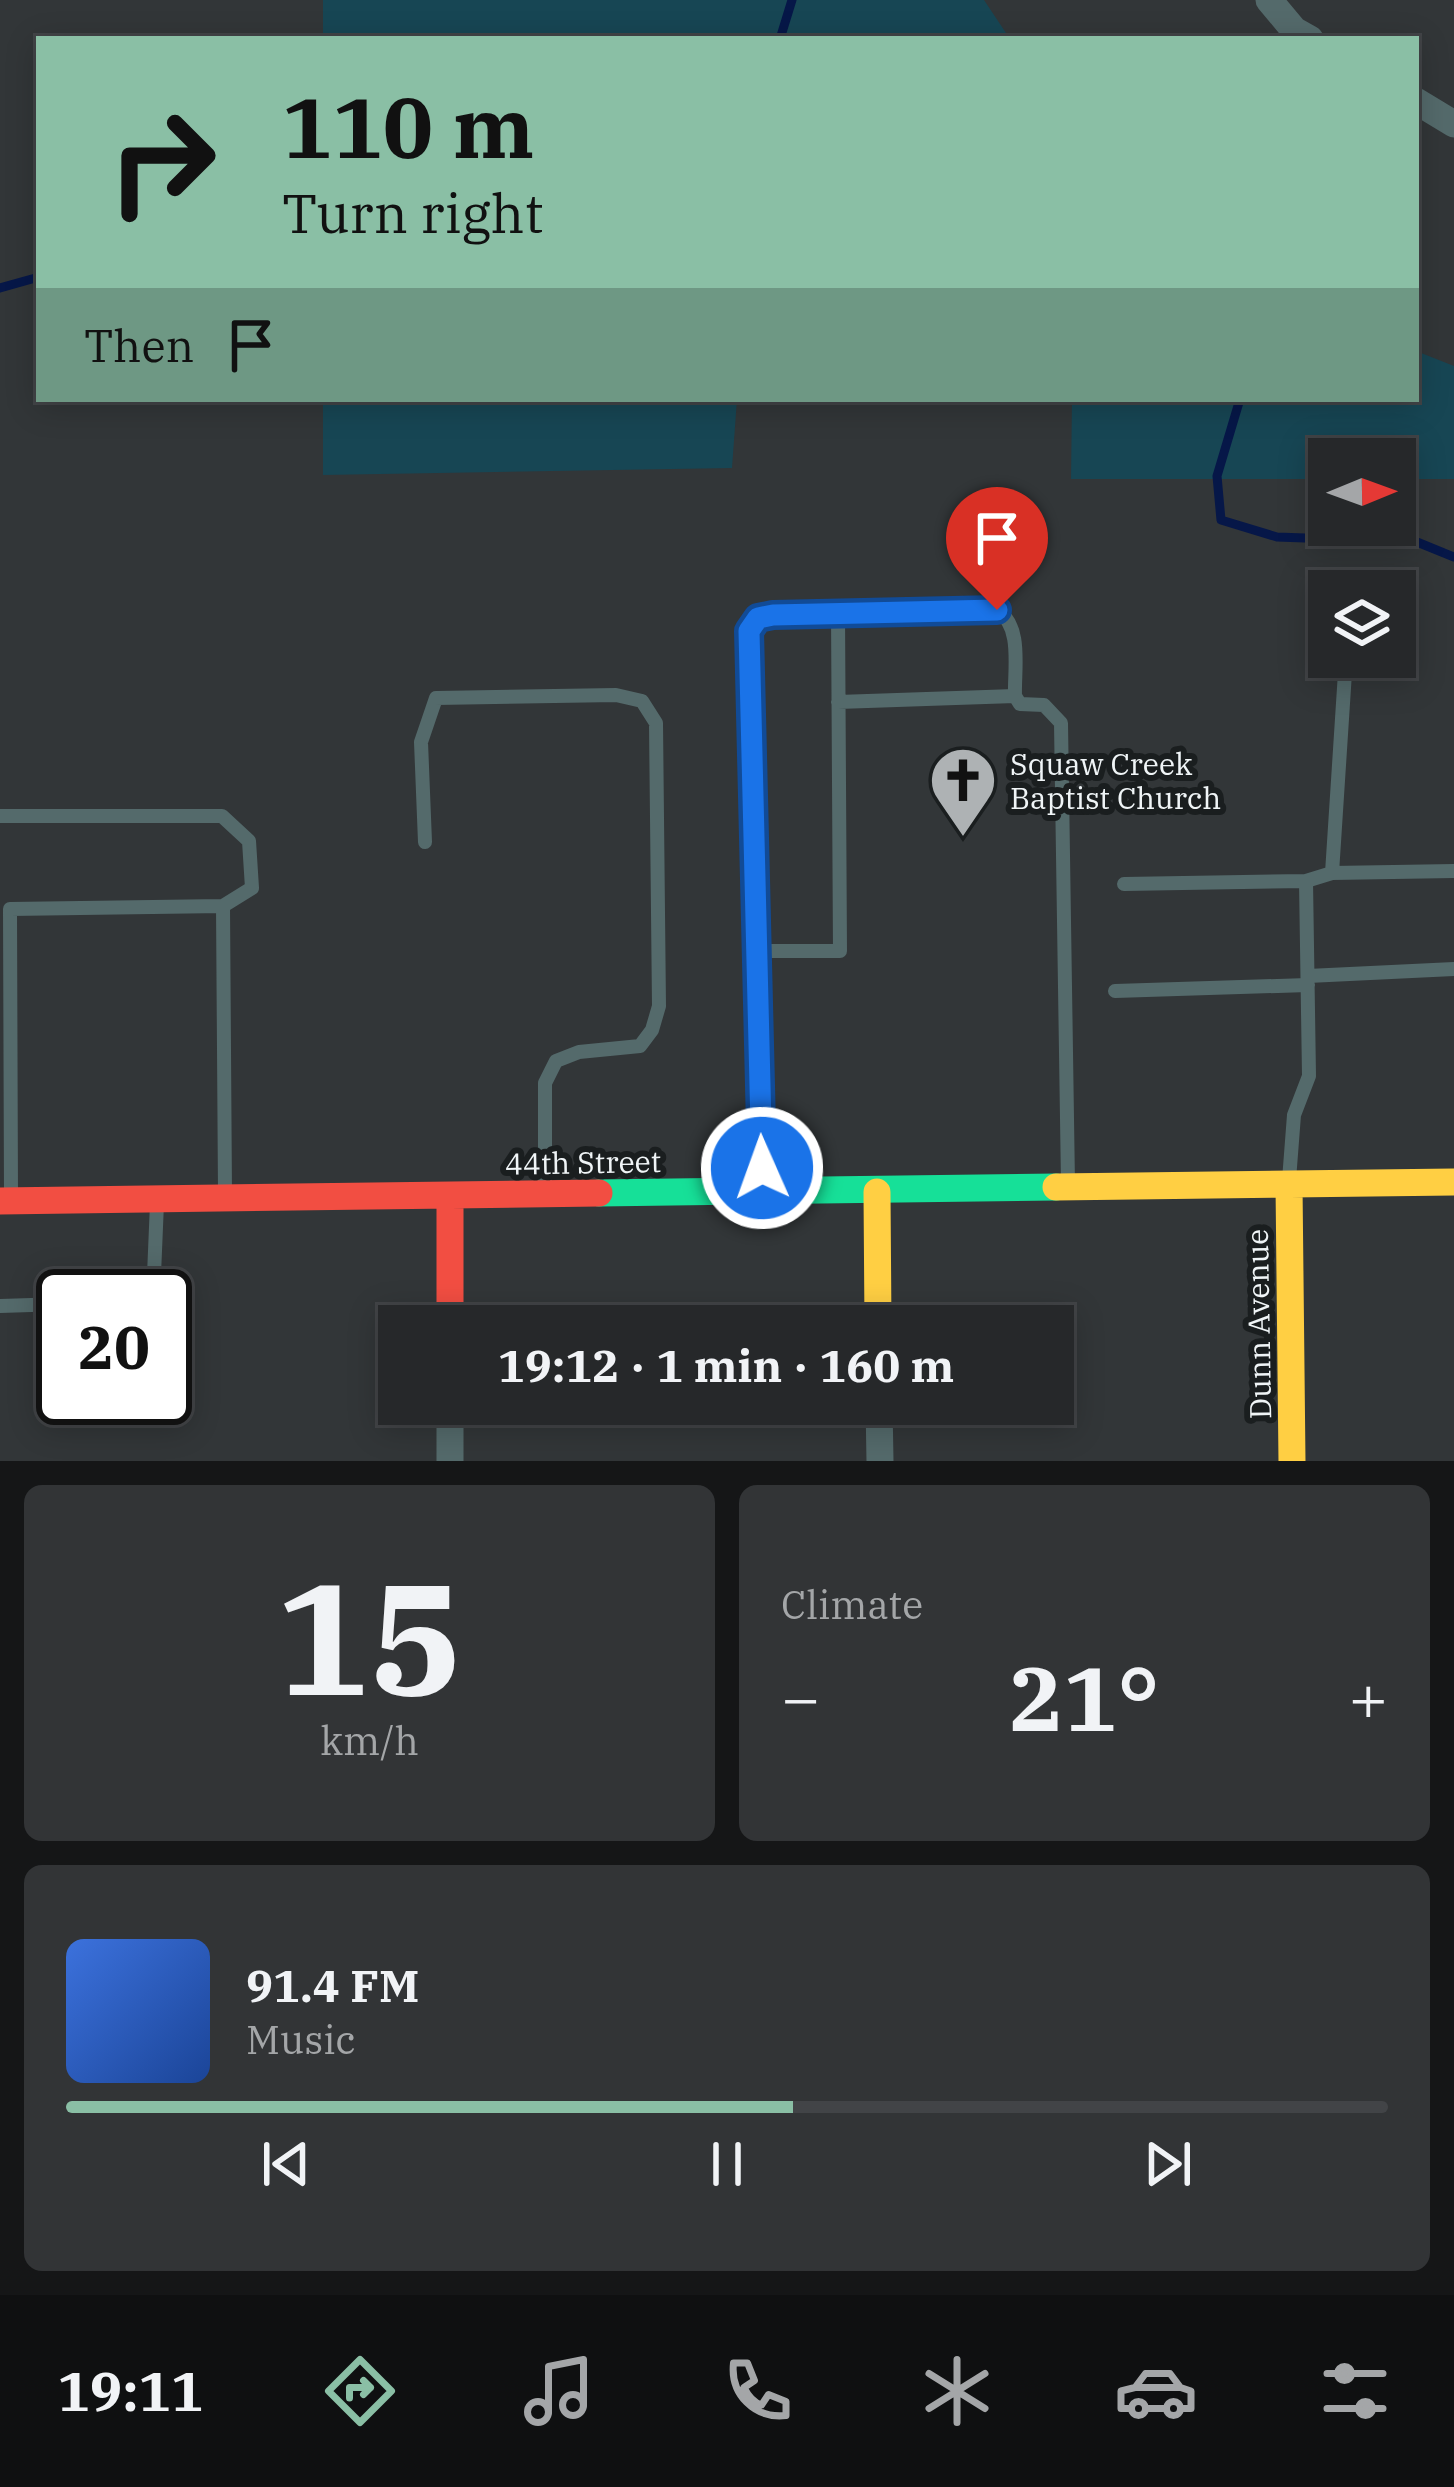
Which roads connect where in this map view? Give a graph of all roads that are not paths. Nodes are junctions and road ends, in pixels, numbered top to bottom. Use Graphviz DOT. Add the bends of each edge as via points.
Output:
graph roads {
  1 [pos="1269,0"];
  2 [pos="1305,36"];
  3 [pos="1419,103"];
  4 [pos="1454,124"];
  5 [pos="838,613"];
  6 [pos="1345,678"];
  7 [pos="1015,697"];
  8 [pos="838,701"];
  9 [pos="0,817"];
  10 [pos="425,842"];
  11 [pos="1454,871"];
  12 [pos="1332,873"];
  13 [pos="1306,881"];
  14 [pos="1124,884"];
  15 [pos="223,905"];
  16 [pos="5,908"];
  17 [pos="755,951"];
  18 [pos="1454,969"];
  19 [pos="1308,981"];
  20 [pos="1114,991"];
  21 [pos="1454,1182"];
  22 [pos="1288,1186"];
  23 [pos="1068,1189"];
  24 [pos="877,1192"];
  25 [pos="763,1193"];
  26 [pos="544,1195"];
  27 [pos="450,1197"];
  28 [pos="5,1201"];
  29 [pos="157,1201"];
  30 [pos="225,1201"];
  31 [pos="154,1269"];
  32 [pos="36,1305"];
  33 [pos="449,1305"];
  34 [pos="878,1305"];
  35 [pos="0,1306"];
  36 [pos="450,1425"];
  37 [pos="879,1425"];
  38 [pos="450,1461"];
  39 [pos="880,1461"];
  40 [pos="1292,1461"];
  1 -- 2 [label="street"];
  3 -- 4 [label="street"];
  5 -- 7 [label="lane" via="997,610 1013,628"];
  5 -- 8 [label="lane"];
  5 -- 17 [label="lane" via="758,618 749,631"];
  6 -- 12 [label="lane"];
  7 -- 8 [label="lane"];
  7 -- 23 [label="lane" via="1044,705 1060,723"];
  8 -- 17 [label="lane" via="840,951"];
  9 -- 15 [label="lane" via="222,816 249,841 251,888"];
  10 -- 26 [label="lane" via="421,742 436,698 616,695 642,701 656,723 659,1006 640,1046 556,1061 545,1083"];
  11 -- 12 [label="lane"];
  12 -- 13 [label="lane"];
  13 -- 14 [label="lane"];
  13 -- 19 [label="lane"];
  15 -- 16 [label="lane"];
  15 -- 30 [label="lane"];
  16 -- 28 [label="lane"];
  17 -- 25 [label="lane"];
  18 -- 19 [label="lane"];
  19 -- 20 [label="lane"];
  19 -- 22 [label="lane" via="1309,1076 1294,1114"];
  21 -- 22 [label="street, 44th Street"];
  22 -- 23 [label="street, 44th Street"];
  22 -- 40 [label="street, Dunn Avenue"];
  23 -- 24 [label="street, 44th Street"];
  24 -- 25 [label="street, 44th Street"];
  24 -- 34 [label="street"];
  25 -- 26 [label="street, 44th Street"];
  26 -- 27 [label="street, 44th Street"];
  27 -- 30 [label="street, 44th Street"];
  27 -- 33 [label="street"];
  28 -- 29 [label="street, 44th Street"];
  29 -- 30 [label="street, 44th Street"];
  29 -- 31 [label="lane"];
  32 -- 35 [label="lane"];
  36 -- 38 [label="street"];
  37 -- 39 [label="street"];
}
